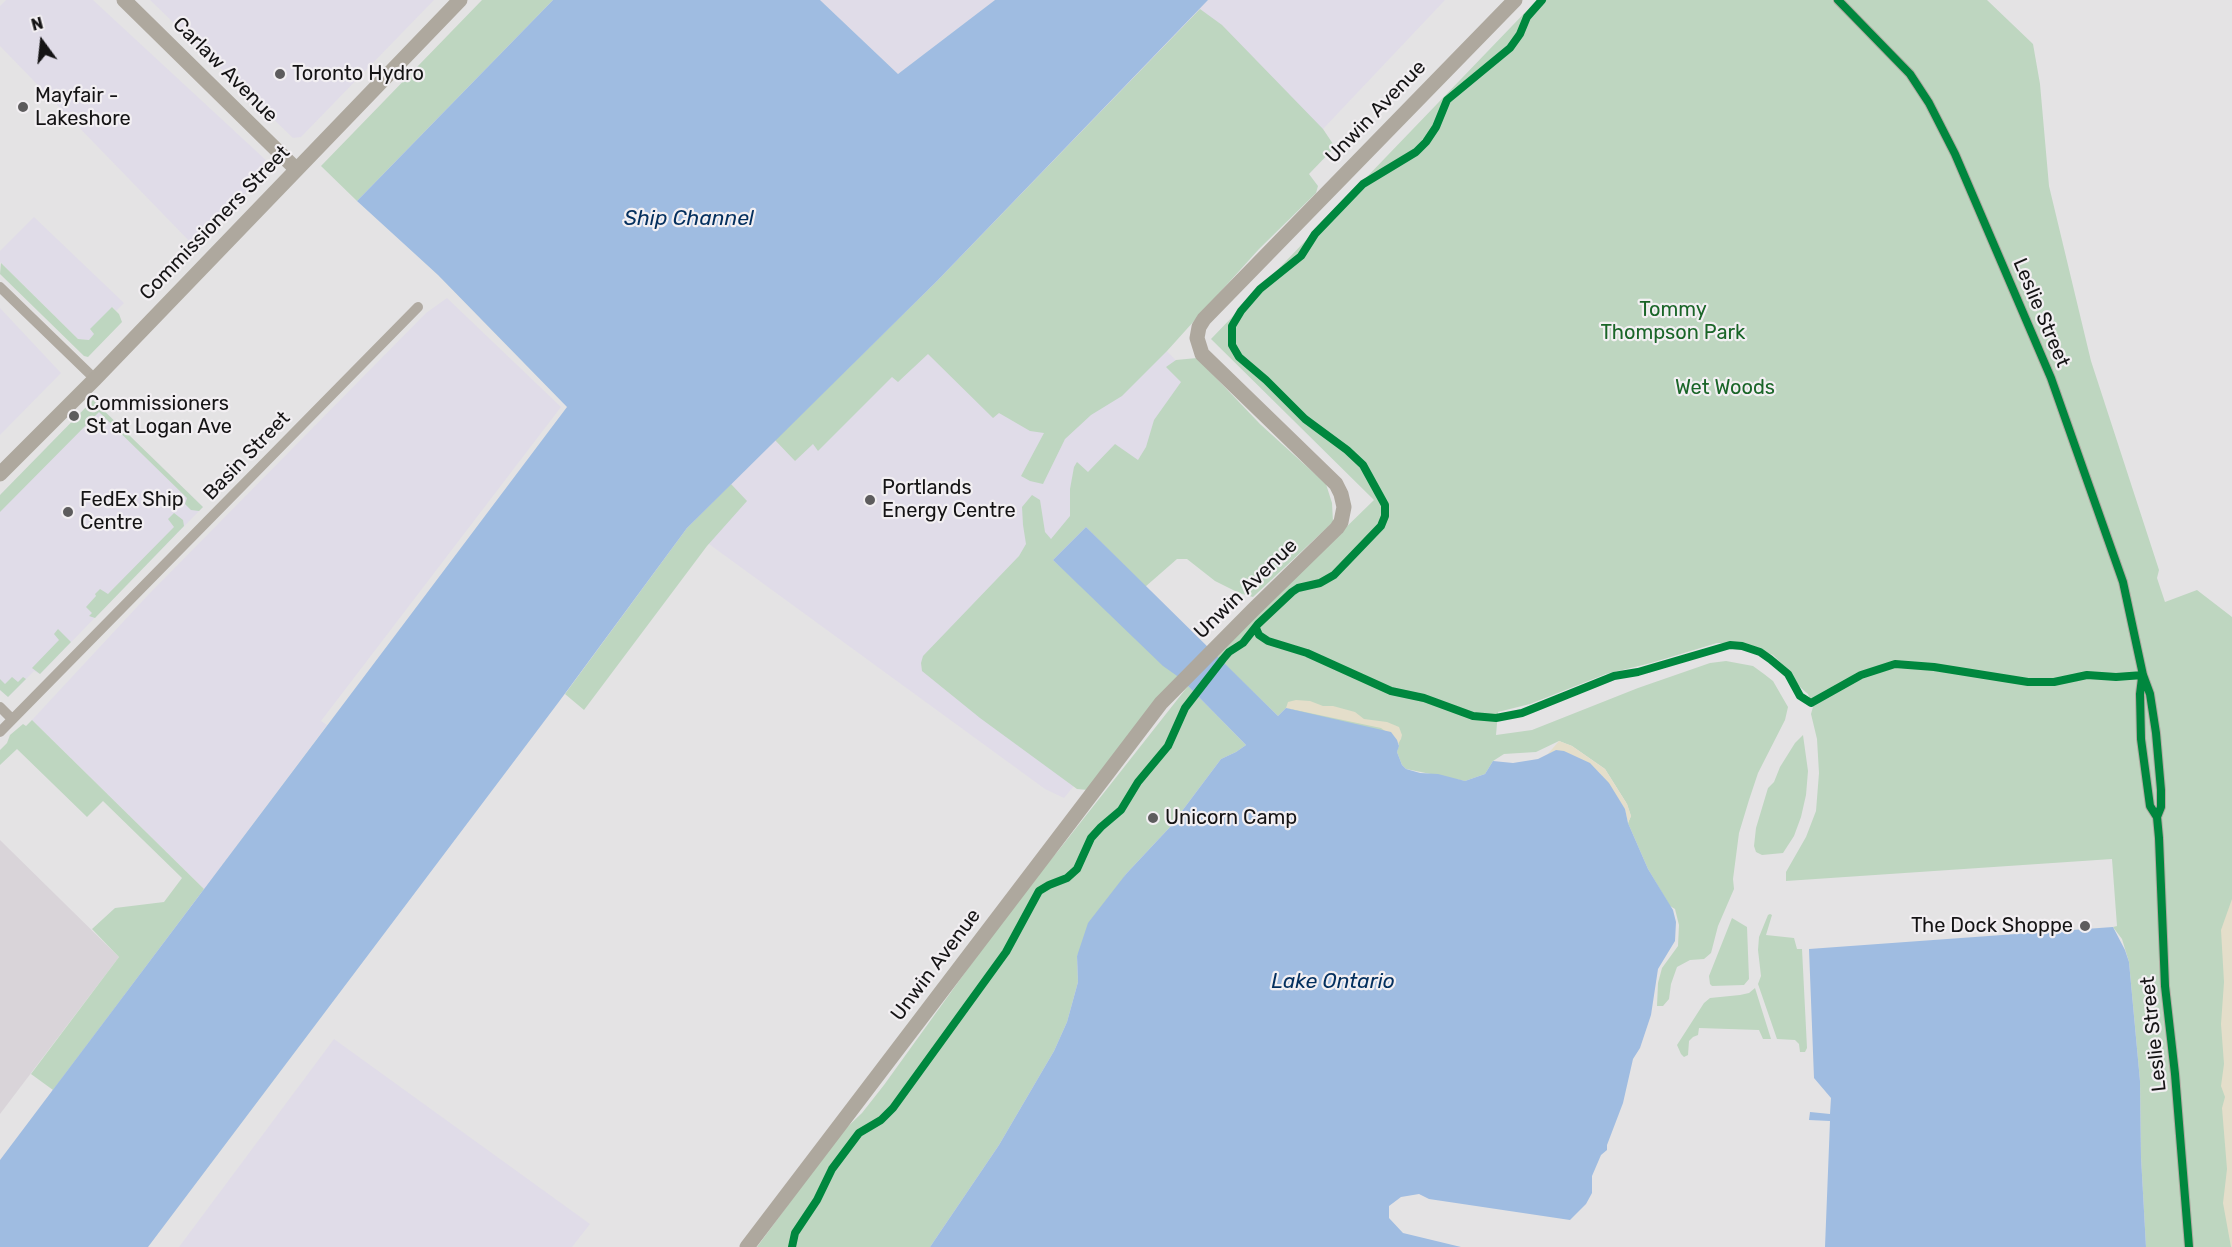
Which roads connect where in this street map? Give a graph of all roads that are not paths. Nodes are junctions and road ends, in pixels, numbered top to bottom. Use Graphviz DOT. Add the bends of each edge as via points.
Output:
graph roads {
  1 [pos="124,0"];
  2 [pos="460,0"];
  3 [pos="1515,0"];
  4 [pos="1838,0"];
  5 [pos="296,170"];
  6 [pos="0,287"];
  7 [pos="418,307"];
  8 [pos="94,379"];
  9 [pos="0,474"];
  10 [pos="0,707"];
  11 [pos="12,719"];
  12 [pos="0,732"];
  13 [pos="747,1247"];
  14 [pos="2189,1247"];
  1 -- 5 [label="street, Carlaw Avenue"];
  2 -- 5 [label="street, Commissioners Street"];
  3 -- 13 [label="street, Unwin Avenue" via="1199,327 1197,338 1202,354 1336,484 1344,502 1337,528 1161,703"];
  4 -- 14 [label="street, Leslie Street" via="1910,74 1955,154 2051,378 2123,582 2143,675 2141,739 2150,806 2157,817 2165,986"];
  5 -- 8 [label="street, Commissioners Street"];
  6 -- 8 [label="street"];
  7 -- 11 [label="street, Basin Street"];
  8 -- 9 [label="street, Commissioners Street"];
  10 -- 11 [label="street"];
  11 -- 12 [label="street, Basin Street"];
}
